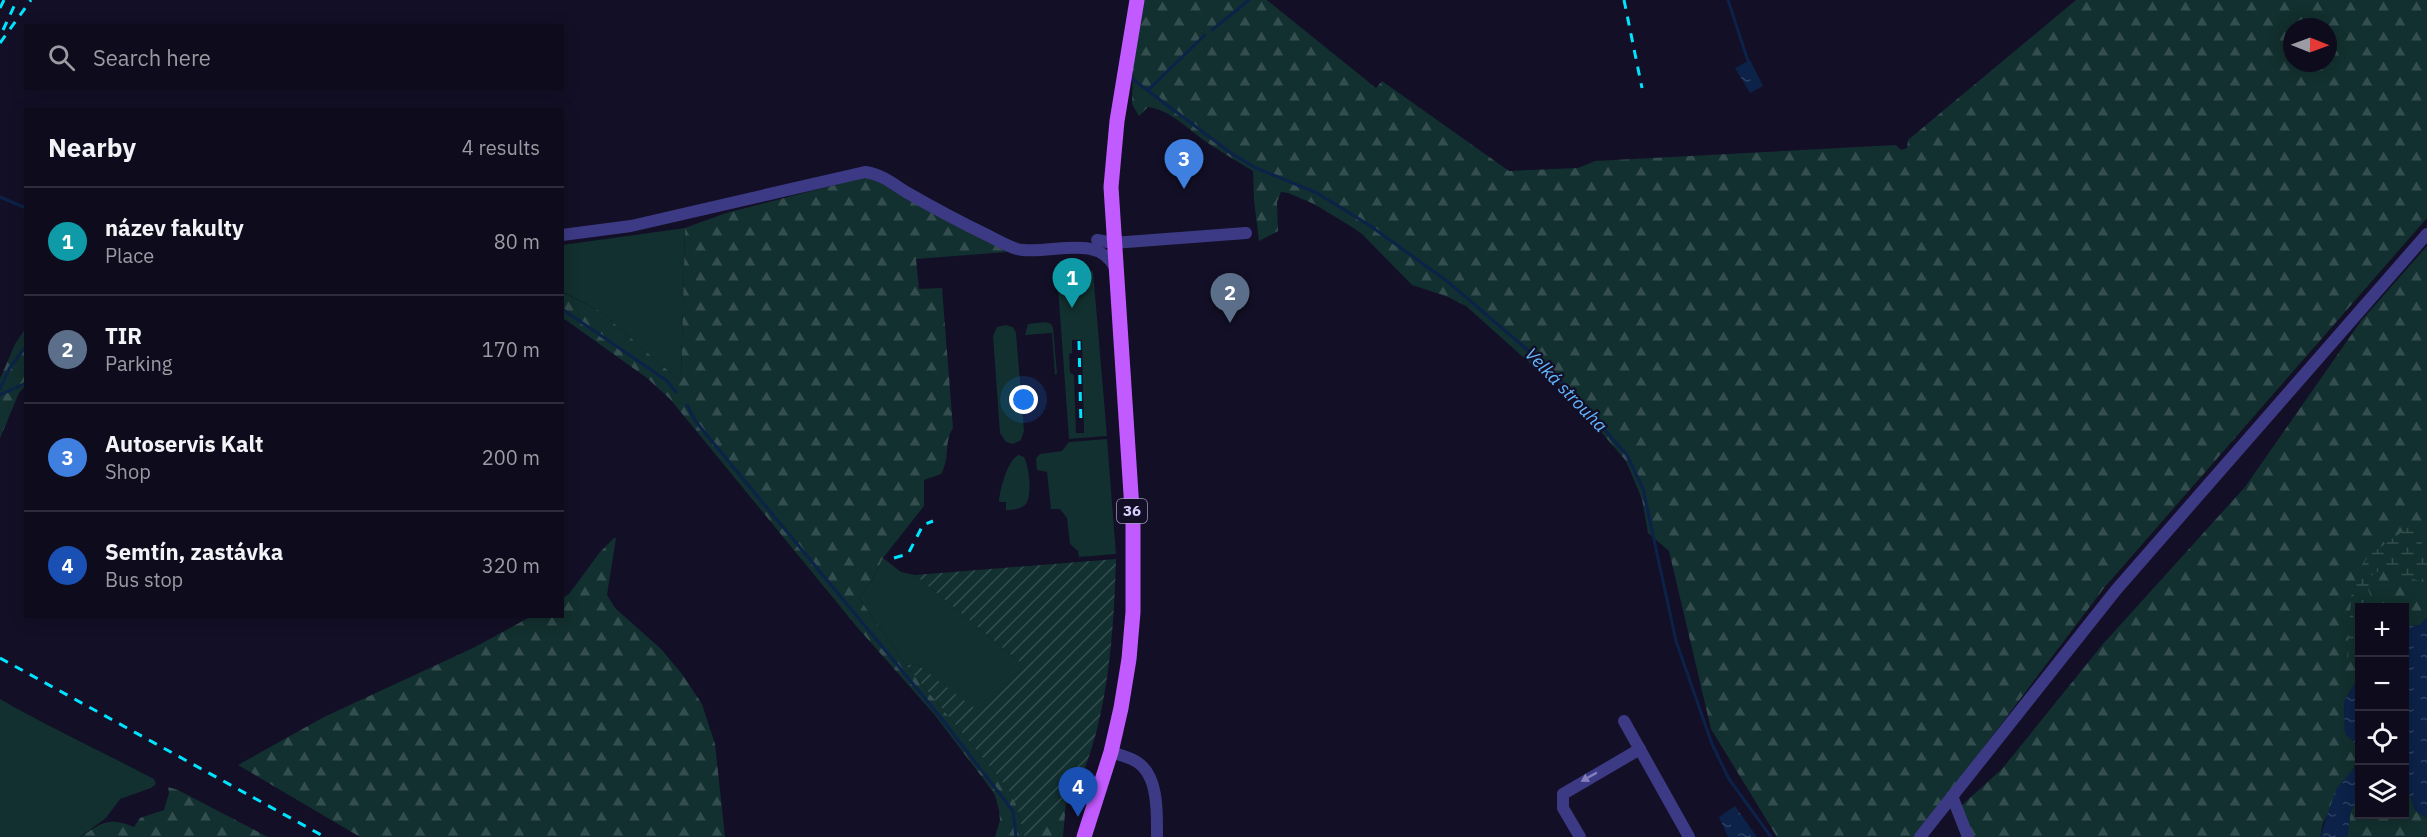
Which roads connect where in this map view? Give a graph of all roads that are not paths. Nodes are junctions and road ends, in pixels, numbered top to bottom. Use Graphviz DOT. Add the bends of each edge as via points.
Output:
graph roads {
  1 [pos="1137,0"];
  2 [pos="1112,220"];
  3 [pos="1246,232"];
  4 [pos="2427,234"];
  5 [pos="564,235"];
  6 [pos="1113,243"];
  7 [pos="1097,246"];
  8 [pos="1115,268"];
  9 [pos="1624,721"];
  10 [pos="1640,749"];
  11 [pos="1111,752"];
  12 [pos="1952,796"];
  13 [pos="1096,800"];
  14 [pos="1078,837"];
  15 [pos="1084,837"];
  16 [pos="1157,837"];
  17 [pos="1580,837"];
  18 [pos="1689,837"];
  19 [pos="1920,837"];
  20 [pos="1968,837"];
  1 -- 2 [label="main road, 36" via="1113,157"];
  2 -- 6 [label="main road, 36"];
  2 -- 7 [label="street"];
  3 -- 6 [label="street"];
  4 -- 12 [label="street" via="2116,590"];
  5 -- 7 [label="street" via="631,226 865,172 887,179 966,225 1017,249"];
  6 -- 7 [label="street"];
  6 -- 8 [label="main road, 36"];
  7 -- 8 [label="street"];
  8 -- 11 [label="main road, 36" via="1134,561 1129,659"];
  9 -- 10 [label="street"];
  10 -- 17 [label="street, one-way" via="1563,794 1563,807"];
  10 -- 18 [label="street"];
  11 -- 13 [label="main road, 36"];
  11 -- 16 [label="street" via="1136,761 1148,773 1155,800"];
  12 -- 19 [label="street"];
  12 -- 20 [label="street"];
  13 -- 14 [label="main road, 36"];
  13 -- 15 [label="main road, 36"];
}
